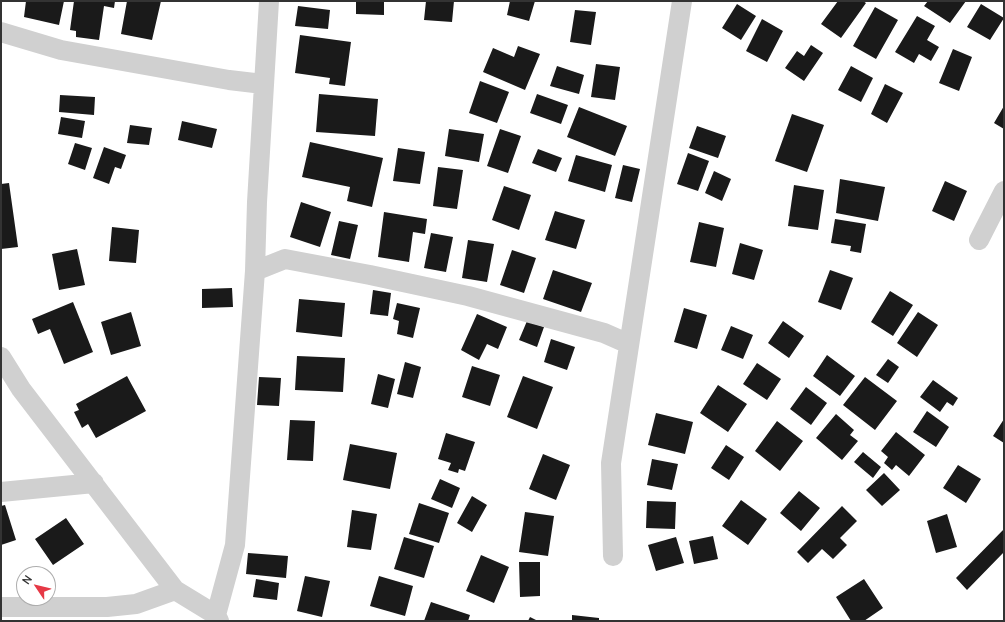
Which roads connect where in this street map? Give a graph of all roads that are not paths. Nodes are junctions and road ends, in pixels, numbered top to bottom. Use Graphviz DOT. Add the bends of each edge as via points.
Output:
graph roads {
  1 [pos="269,1"];
  2 [pos="682,1"];
  3 [pos="1,32"];
  4 [pos="263,84"];
  5 [pos="1004,191"];
  6 [pos="979,240"];
  7 [pos="255,271"];
  8 [pos="629,344"];
  9 [pos="1,357"];
  10 [pos="94,483"];
  11 [pos="1,492"];
  12 [pos="613,556"];
  13 [pos="175,590"];
  14 [pos="1,607"];
  15 [pos="218,618"];
  1 -- 4 [label="street"];
  2 -- 8 [label="street"];
  3 -- 4 [label="street" via="61,50"];
  4 -- 7 [label="street"];
  5 -- 6 [label="street"];
  7 -- 8 [label="street" via="285,259 370,275 468,296 604,333"];
  7 -- 15 [label="street" via="235,545"];
  8 -- 12 [label="street" via="611,463"];
  9 -- 10 [label="street" via="21,389"];
  10 -- 11 [label="street"];
  10 -- 13 [label="street"];
  13 -- 14 [label="street" via="136,604 107,607"];
  13 -- 15 [label="street"];
}
